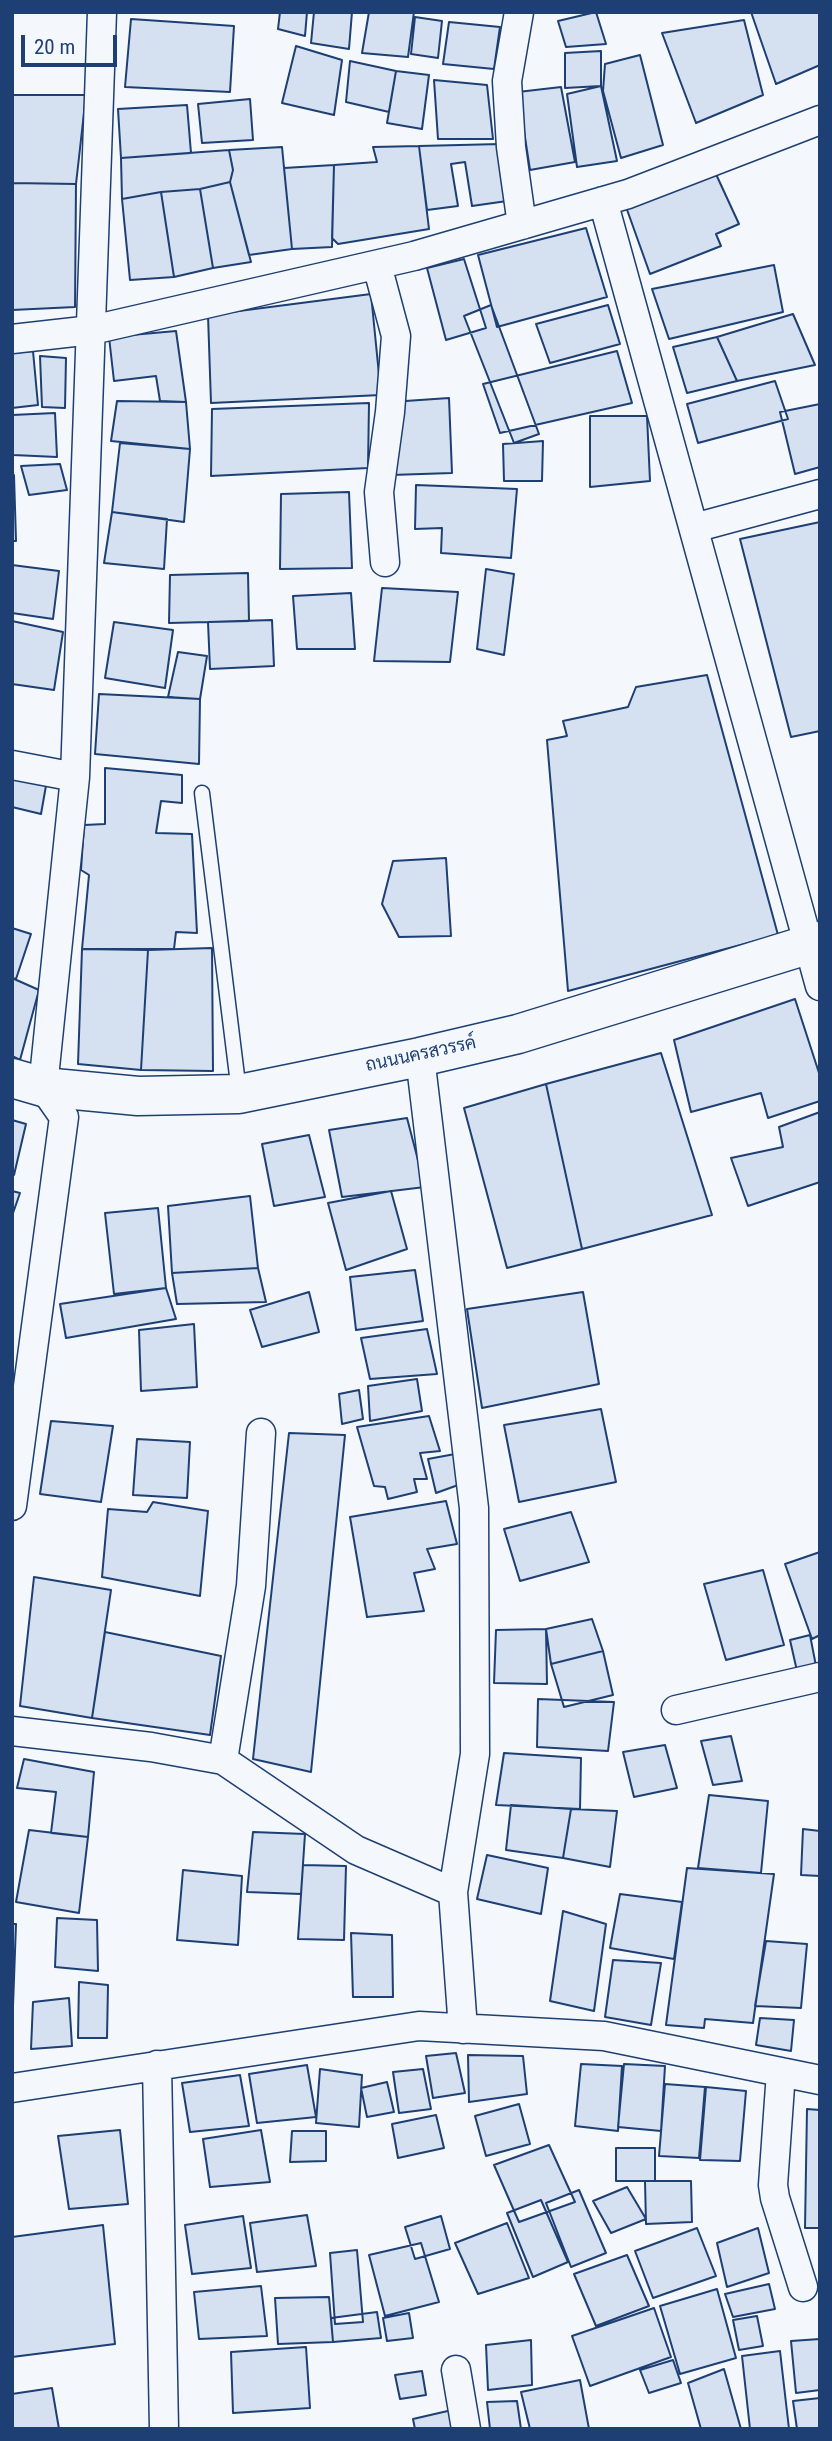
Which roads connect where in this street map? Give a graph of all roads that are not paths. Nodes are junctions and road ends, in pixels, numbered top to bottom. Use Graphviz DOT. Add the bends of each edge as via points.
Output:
graph roads {
  1 [pos="102,12"];
  2 [pos="519,12"];
  3 [pos="820,120"];
  4 [pos="603,201"];
  5 [pos="522,225"];
  6 [pos="377,265"];
  7 [pos="92,330"];
  8 [pos="12,339"];
  9 [pos="820,494"];
  10 [pos="694,528"];
  11 [pos="385,562"];
  12 [pos="12,765"];
  13 [pos="75,777"];
  14 [pos="202,793"];
  15 [pos="815,943"];
  16 [pos="820,986"];
  17 [pos="420,1057"];
  18 [pos="28,1082"];
  19 [pos="239,1094"];
  20 [pos="261,1433"];
  21 [pos="16,1449"];
  22 [pos="12,1506"];
  23 [pos="820,1677"];
  24 [pos="676,1710"];
  25 [pos="12,1731"];
  26 [pos="223,1760"];
  27 [pos="453,1892"];
  28 [pos="463,2029"];
  29 [pos="158,2065"];
  30 [pos="780,2072"];
  31 [pos="820,2080"];
  32 [pos="12,2088"];
  33 [pos="803,2287"];
  34 [pos="456,2370"];
  35 [pos="164,2429"];
  36 [pos="466,2429"];
  1 -- 7 [label="street"];
  2 -- 5 [label="street" via="507,81"];
  3 -- 4 [label="street"];
  4 -- 5 [label="street"];
  4 -- 10 [label="street"];
  5 -- 6 [label="street"];
  6 -- 7 [label="street"];
  6 -- 11 [label="street" via="396,336 379,492"];
  7 -- 8 [label="street"];
  7 -- 13 [label="street"];
  9 -- 10 [label="street"];
  10 -- 15 [label="street"];
  12 -- 13 [label="street"];
  13 -- 18 [label="street"];
  14 -- 19 [label="lane"];
  15 -- 16 [label="street"];
  15 -- 17 [label="main road, ถนนนครสวรรค์" via="518,1034"];
  17 -- 19 [label="main road, ถนนนครสวรรค์"];
  17 -- 27 [label="street" via="474,1508 475,1754"];
  18 -- 19 [label="main road, ถนนนครสวรรค์" via="138,1096"];
  18 -- 21 [label="street" via="64,1117"];
  20 -- 26 [label="street" via="251,1586"];
  21 -- 22 [label="street"];
  23 -- 24 [label="street"];
  25 -- 26 [label="street"];
  26 -- 27 [label="street" via="356,1850"];
  27 -- 28 [label="street"];
  28 -- 29 [label="street" via="419,2026"];
  28 -- 30 [label="street" via="604,2036"];
  29 -- 32 [label="street"];
  29 -- 35 [label="street"];
  30 -- 31 [label="street"];
  30 -- 33 [label="street" via="773,2185"];
  34 -- 36 [label="street"];
}
